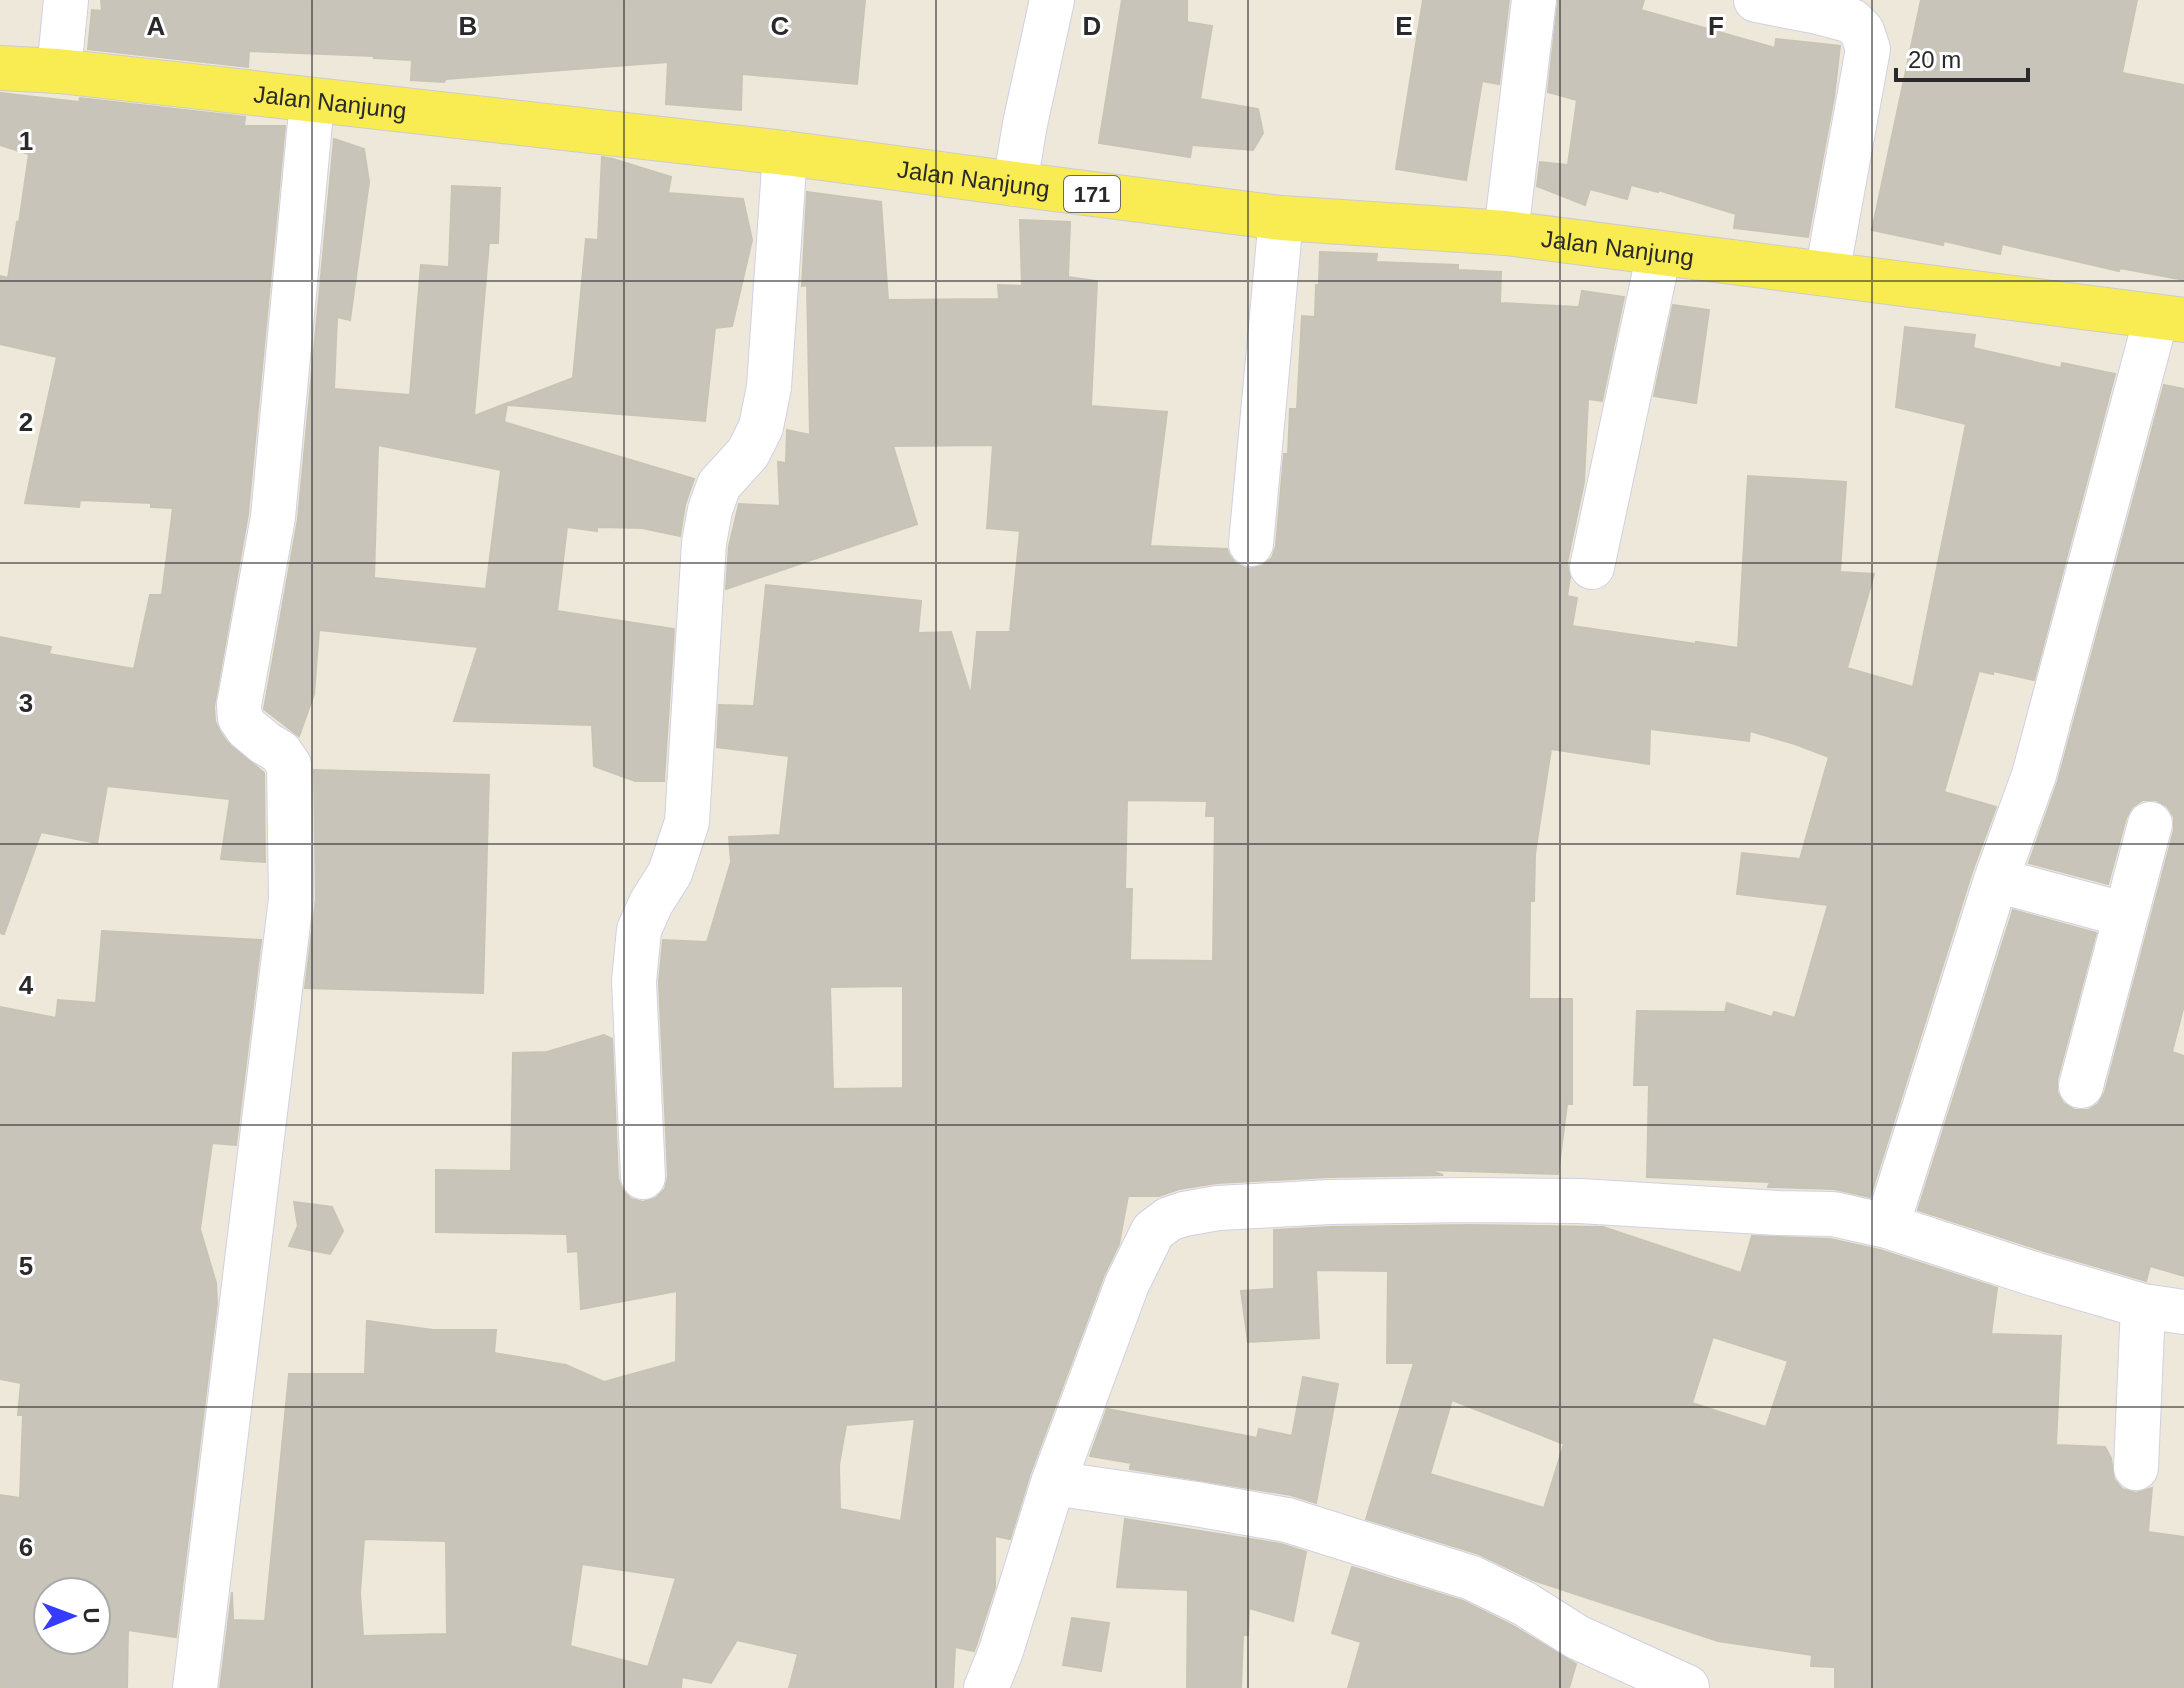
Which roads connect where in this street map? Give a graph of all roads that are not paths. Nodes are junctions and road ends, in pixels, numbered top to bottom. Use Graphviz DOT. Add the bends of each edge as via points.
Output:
graph roads {
  1 [pos="66,0"];
  2 [pos="1052,0"];
  3 [pos="1534,0"];
  4 [pos="1756,0"];
  5 [pos="1819,6"];
  6 [pos="0,68"];
  7 [pos="59,71"];
  8 [pos="312,101"];
  9 [pos="785,153"];
  10 [pos="1015,184"];
  11 [pos="1281,218"];
  12 [pos="1506,233"];
  13 [pos="1659,253"];
  14 [pos="1827,274"];
  15 [pos="2170,319"];
  16 [pos="1251,544"];
  17 [pos="1592,567"];
  18 [pos="2150,824"];
  19 [pos="1996,880"];
  20 [pos="2126,915"];
  21 [pos="2081,1086"];
  22 [pos="643,1177"];
  23 [pos="1887,1226"];
  24 [pos="2164,1309"];
  25 [pos="2136,1468"];
  26 [pos="1053,1483"];
  27 [pos="1687,1687"];
  28 [pos="195,1688"];
  29 [pos="986,1688"];
  1 -- 7 [label="street"];
  2 -- 10 [label="street"];
  3 -- 12 [label="street"];
  4 -- 5 [label="street"];
  5 -- 14 [label="street" via="1852,21 1868,49"];
  6 -- 7 [label="main road, Jalan Nanjung / 171"];
  7 -- 8 [label="main road, Jalan Nanjung / 171"];
  8 -- 9 [label="main road, Jalan Nanjung / 171"];
  8 -- 28 [label="street" via="273,517 239,705 247,728 289,765 291,899"];
  9 -- 10 [label="main road, Jalan Nanjung / 171"];
  9 -- 22 [label="street" via="769,387 761,427 748,453 719,485 710,510 687,822 670,873 639,930 634,981"];
  10 -- 11 [label="main road, Jalan Nanjung / 171"];
  11 -- 12 [label="main road, Jalan Nanjung / 171"];
  11 -- 16 [label="street"];
  12 -- 13 [label="main road, Jalan Nanjung / 171"];
  13 -- 14 [label="main road, Jalan Nanjung / 171"];
  13 -- 17 [label="street"];
  14 -- 15 [label="main road, Jalan Nanjung / 171"];
  15 -- 19 [label="street" via="2034,775"];
  18 -- 20 [label="street"];
  19 -- 20 [label="street"];
  19 -- 23 [label="street"];
  20 -- 21 [label="street"];
  23 -- 24 [label="street"];
  23 -- 26 [label="street" via="1833,1214 1580,1201 1330,1202 1184,1214 1153,1231 1142,1251"];
  24 -- 25 [label="street"];
  26 -- 27 [label="street" via="1287,1520 1472,1578 1577,1637"];
  26 -- 29 [label="street"];
}
